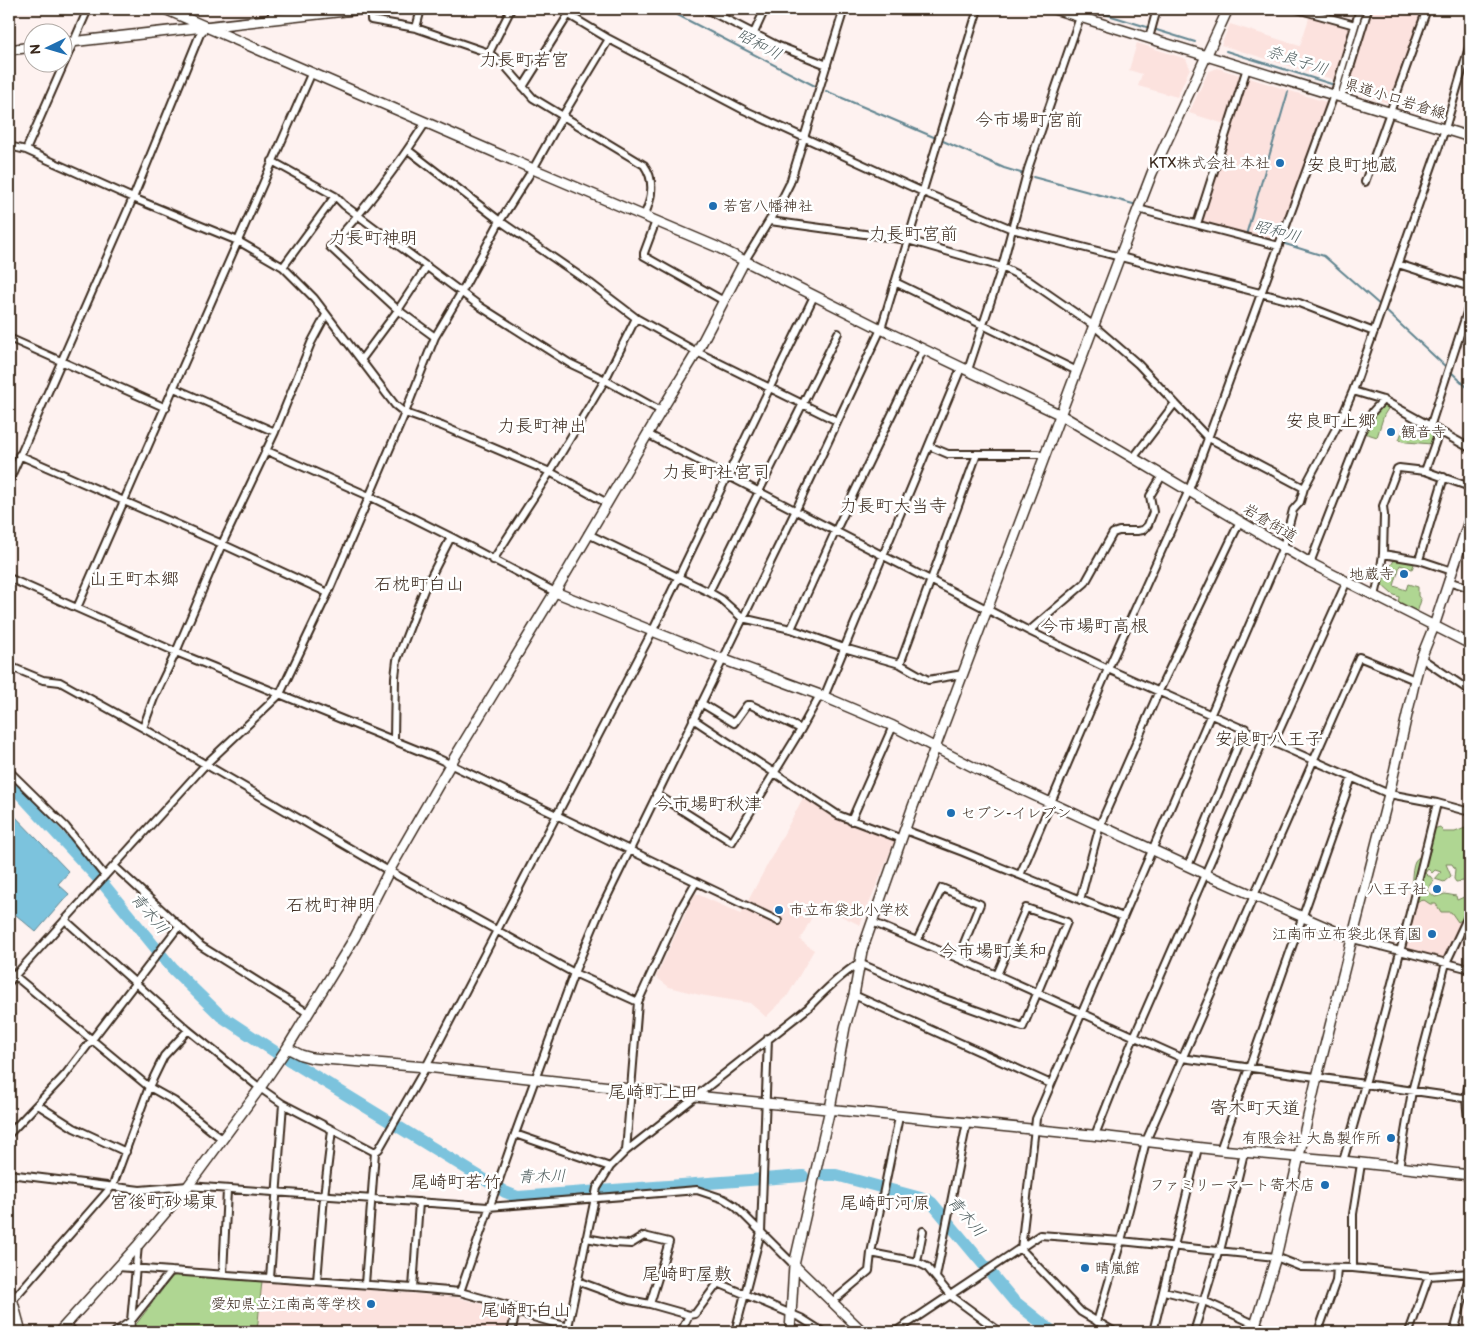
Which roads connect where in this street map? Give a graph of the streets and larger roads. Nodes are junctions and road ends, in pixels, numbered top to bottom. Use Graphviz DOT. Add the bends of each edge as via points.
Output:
graph roads {
  1 [pos="88,9"];
  2 [pos="165,9"];
  3 [pos="273,9"];
  4 [pos="363,9"];
  5 [pos="371,9"];
  6 [pos="420,9"];
  7 [pos="512,9"];
  8 [pos="706,9"];
  9 [pos="765,9"];
  10 [pos="844,9"];
  11 [pos="978,9"];
  12 [pos="1055,9"];
  13 [pos="1157,9"];
  14 [pos="1228,9"];
  15 [pos="1297,9"];
  16 [pos="1360,9"];
  17 [pos="1368,9"];
  18 [pos="1427,9"];
  19 [pos="570,12"];
  20 [pos="1080,17"];
  21 [pos="271,19"];
  22 [pos="1355,25"];
  23 [pos="207,26"];
  24 [pos="416,28"];
  25 [pos="754,33"];
  26 [pos="72,35"];
  27 [pos="1149,38"];
  28 [pos="608,39"];
  29 [pos="72,42"];
  30 [pos="1470,44"];
  31 [pos="22,48"];
  32 [pos="9,50"];
  33 [pos="489,54"];
  34 [pos="1205,60"];
  35 [pos="827,65"];
  36 [pos="1248,68"];
  37 [pos="56,72"];
  38 [pos="312,72"];
  39 [pos="523,87"];
  40 [pos="1338,96"];
  41 [pos="1390,112"];
  42 [pos="562,116"];
  43 [pos="426,122"];
  44 [pos="1445,129"];
  45 [pos="1470,137"];
  46 [pos="805,138"];
  47 [pos="9,146"];
  48 [pos="26,150"];
  49 [pos="408,150"];
  50 [pos="272,161"];
  51 [pos="533,169"];
  52 [pos="1365,182"];
  53 [pos="923,192"];
  54 [pos="334,196"];
  55 [pos="133,198"];
  56 [pos="1139,206"];
  57 [pos="359,216"];
  58 [pos="644,216"];
  59 [pos="500,221"];
  60 [pos="656,221"];
  61 [pos="770,221"];
  62 [pos="1198,222"];
  63 [pos="1012,229"];
  64 [pos="908,240"];
  65 [pos="238,242"];
  66 [pos="1280,243"];
  67 [pos="1120,256"];
  68 [pos="744,262"];
  69 [pos="1398,264"];
  70 [pos="427,266"];
  71 [pos="1002,267"];
  72 [pos="283,268"];
  73 [pos="895,282"];
  74 [pos="1470,287"];
  75 [pos="461,293"];
  76 [pos="1260,293"];
  77 [pos="814,296"];
  78 [pos="724,301"];
  79 [pos="1470,303"];
  80 [pos="398,310"];
  81 [pos="326,315"];
  82 [pos="636,318"];
  83 [pos="982,324"];
  84 [pos="1093,325"];
  85 [pos="880,329"];
  86 [pos="1374,332"];
  87 [pos="838,333"];
  88 [pos="435,337"];
  89 [pos="9,338"];
  90 [pos="923,350"];
  91 [pos="697,352"];
  92 [pos="361,360"];
  93 [pos="60,362"];
  94 [pos="965,369"];
  95 [pos="1077,372"];
  96 [pos="605,380"];
  97 [pos="174,388"];
  98 [pos="769,388"];
  99 [pos="1353,391"];
  100 [pos="1383,400"];
  101 [pos="1176,403"];
  102 [pos="802,404"];
  103 [pos="166,408"];
  104 [pos="660,411"];
  105 [pos="405,413"];
  106 [pos="1061,415"];
  107 [pos="837,422"];
  108 [pos="1430,427"];
  109 [pos="275,432"];
  110 [pos="1439,432"];
  111 [pos="647,434"];
  112 [pos="1207,436"];
  113 [pos="929,446"];
  114 [pos="1470,448"];
  115 [pos="265,450"];
  116 [pos="977,454"];
  117 [pos="19,456"];
  118 [pos="1046,457"];
  119 [pos="1134,458"];
  120 [pos="1425,471"];
  121 [pos="550,472"];
  122 [pos="1163,474"];
  123 [pos="728,476"];
  124 [pos="1444,477"];
  125 [pos="9,481"];
  126 [pos="1470,487"];
  127 [pos="1304,488"];
  128 [pos="1189,490"];
  129 [pos="759,492"];
  130 [pos="369,496"];
  131 [pos="124,501"];
  132 [pos="607,503"];
  133 [pos="795,511"];
  134 [pos="1470,518"];
  135 [pos="1240,521"];
  136 [pos="835,532"];
  137 [pos="588,534"];
  138 [pos="451,537"];
  139 [pos="222,544"];
  140 [pos="1283,547"];
  141 [pos="1383,554"];
  142 [pos="882,556"];
  143 [pos="494,560"];
  144 [pos="1419,560"];
  145 [pos="1310,563"];
  146 [pos="1452,571"];
  147 [pos="679,576"];
  148 [pos="9,578"];
  149 [pos="930,580"];
  150 [pos="1347,581"];
  151 [pos="1448,581"];
  152 [pos="1470,588"];
  153 [pos="555,592"];
  154 [pos="709,592"];
  155 [pos="328,594"];
  156 [pos="1375,596"];
  157 [pos="77,608"];
  158 [pos="987,610"];
  159 [pos="742,618"];
  160 [pos="1434,626"];
  161 [pos="791,629"];
  162 [pos="653,630"];
  163 [pos="1029,631"];
  164 [pos="1470,644"];
  165 [pos="844,648"];
  166 [pos="176,652"];
  167 [pos="1421,658"];
  168 [pos="722,659"];
  169 [pos="900,664"];
  170 [pos="9,666"];
  171 [pos="1108,669"];
  172 [pos="963,674"];
  173 [pos="1415,680"];
  174 [pos="1159,691"];
  175 [pos="1470,691"];
  176 [pos="280,694"];
  177 [pos="822,696"];
  178 [pos="701,703"];
  179 [pos="1211,713"];
  180 [pos="693,719"];
  181 [pos="893,726"];
  182 [pos="143,728"];
  183 [pos="1245,728"];
  184 [pos="801,729"];
  185 [pos="1265,737"];
  186 [pos="394,739"];
  187 [pos="1274,742"];
  188 [pos="936,748"];
  189 [pos="1313,759"];
  190 [pos="206,764"];
  191 [pos="450,765"];
  192 [pos="9,771"];
  193 [pos="773,774"];
  194 [pos="1352,777"];
  195 [pos="656,794"];
  196 [pos="1389,794"];
  197 [pos="1437,802"];
  198 [pos="1051,803"];
  199 [pos="1470,812"];
  200 [pos="558,816"];
  201 [pos="851,821"];
  202 [pos="1100,825"];
  203 [pos="903,835"];
  204 [pos="630,849"];
  205 [pos="1152,849"];
  206 [pos="114,866"];
  207 [pos="1188,866"];
  208 [pos="389,871"];
  209 [pos="1205,874"];
  210 [pos="1020,875"];
  211 [pos="102,880"];
  212 [pos="696,882"];
  213 [pos="1253,895"];
  214 [pos="1080,900"];
  215 [pos="1470,912"];
  216 [pos="1123,918"];
  217 [pos="1302,918"];
  218 [pos="65,920"];
  219 [pos="778,921"];
  220 [pos="872,922"];
  221 [pos="179,926"];
  222 [pos="498,930"];
  223 [pos="1353,939"];
  224 [pos="917,941"];
  225 [pos="1400,951"];
  226 [pos="958,958"];
  227 [pos="859,963"];
  228 [pos="1446,963"];
  229 [pos="1470,969"];
  230 [pos="12,973"];
  231 [pos="574,973"];
  232 [pos="997,974"];
  233 [pos="9,982"];
  234 [pos="135,982"];
  235 [pos="1036,992"];
  236 [pos="854,995"];
  237 [pos="638,1002"];
  238 [pos="1082,1012"];
  239 [pos="308,1013"];
  240 [pos="188,1030"];
  241 [pos="1134,1037"];
  242 [pos="768,1038"];
  243 [pos="92,1040"];
  244 [pos="287,1048"];
  245 [pos="1182,1058"];
  246 [pos="426,1067"];
  247 [pos="1249,1068"];
  248 [pos="1470,1074"];
  249 [pos="1317,1076"];
  250 [pos="536,1079"];
  251 [pos="1051,1084"];
  252 [pos="1366,1084"];
  253 [pos="149,1087"];
  254 [pos="260,1088"];
  255 [pos="630,1089"];
  256 [pos="1412,1091"];
  257 [pos="695,1096"];
  258 [pos="1468,1099"];
  259 [pos="38,1104"];
  260 [pos="283,1104"];
  261 [pos="766,1104"];
  262 [pos="830,1109"];
  263 [pos="899,1116"];
  264 [pos="967,1122"];
  265 [pos="332,1130"];
  266 [pos="1034,1130"];
  267 [pos="9,1134"];
  268 [pos="514,1134"];
  269 [pos="1095,1135"];
  270 [pos="222,1139"];
  271 [pos="1146,1141"];
  272 [pos="1470,1141"];
  273 [pos="1198,1148"];
  274 [pos="1220,1150"];
  275 [pos="626,1151"];
  276 [pos="126,1152"];
  277 [pos="375,1152"];
  278 [pos="1244,1153"];
  279 [pos="1298,1158"];
  280 [pos="1343,1161"];
  281 [pos="1361,1164"];
  282 [pos="610,1167"];
  283 [pos="1399,1168"];
  284 [pos="9,1174"];
  285 [pos="1470,1175"];
  286 [pos="113,1185"];
  287 [pos="188,1186"];
  288 [pos="227,1190"];
  289 [pos="276,1194"];
  290 [pos="595,1194"];
  291 [pos="324,1196"];
  292 [pos="371,1199"];
  293 [pos="419,1202"];
  294 [pos="488,1207"];
  295 [pos="923,1231"];
  296 [pos="761,1232"];
  297 [pos="586,1238"];
  298 [pos="1121,1241"];
  299 [pos="138,1246"];
  300 [pos="1175,1246"];
  301 [pos="1021,1249"];
  302 [pos="1219,1250"];
  303 [pos="871,1253"];
  304 [pos="1276,1257"];
  305 [pos="917,1262"];
  306 [pos="794,1265"];
  307 [pos="118,1267"];
  308 [pos="1470,1267"];
  309 [pos="136,1268"];
  310 [pos="1337,1268"];
  311 [pos="1353,1268"];
  312 [pos="171,1271"];
  313 [pos="1470,1273"];
  314 [pos="222,1274"];
  315 [pos="1429,1276"];
  316 [pos="936,1277"];
  317 [pos="270,1278"];
  318 [pos="318,1281"];
  319 [pos="578,1282"];
  320 [pos="365,1284"];
  321 [pos="9,1287"];
  322 [pos="413,1288"];
  323 [pos="1164,1291"];
  324 [pos="460,1292"];
  325 [pos="745,1294"];
  326 [pos="950,1295"];
  327 [pos="1204,1301"];
  328 [pos="832,1302"];
  329 [pos="10,1303"];
  330 [pos="650,1304"];
  331 [pos="516,1312"];
  332 [pos="791,1314"];
  333 [pos="689,1315"];
  334 [pos="131,1321"];
  335 [pos="1097,1322"];
  336 [pos="66,1324"];
  337 [pos="1254,1328"];
  338 [pos="568,1329"];
  339 [pos="21,1332"];
  340 [pos="59,1332"];
  341 [pos="74,1332"];
  342 [pos="115,1332"];
  343 [pos="130,1332"];
  344 [pos="511,1332"];
  345 [pos="681,1332"];
  346 [pos="735,1332"];
  347 [pos="790,1332"];
  348 [pos="823,1332"];
  349 [pos="863,1332"];
  350 [pos="895,1332"];
  351 [pos="1000,1332"];
  352 [pos="1115,1332"];
  353 [pos="1153,1332"];
  354 [pos="1194,1332"];
  355 [pos="1267,1332"];
  356 [pos="1318,1332"];
  357 [pos="1409,1332"];
  358 [pos="1454,1332"];
  1 -- 26 [label="street"];
  2 -- 23 [label="street, 岩倉街道"];
  3 -- 21 [label="street"];
  4 -- 21 [label="street"];
  5 -- 24 [label="street" via="371,20"];
  6 -- 24 [label="street"];
  7 -- 33 [label="street"];
  8 -- 25 [label="street"];
  9 -- 25 [label="street"];
  10 -- 35 [label="street"];
  11 -- 53 [label="street"];
  12 -- 20 [label="street, 県道小口岩倉線"];
  13 -- 27 [label="street"];
  14 -- 34 [label="street"];
  15 -- 22 [label="street"];
  16 -- 22 [label="street"];
  17 -- 40 [label="street"];
  18 -- 41 [label="street"];
  19 -- 28 [label="street"];
  19 -- 39 [label="street"];
  20 -- 27 [label="street, 県道小口岩倉線"];
  20 -- 63 [label="street" via="1028,169"];
  21 -- 23 [label="street"];
  22 -- 40 [label="street"];
  23 -- 29 [label="street"];
  23 -- 38 [label="street, 岩倉街道"];
  23 -- 55 [label="street" via="200,34"];
  24 -- 33 [label="street"];
  25 -- 35 [label="street"];
  27 -- 34 [label="street, 県道小口岩倉線"];
  28 -- 42 [label="street"];
  28 -- 46 [label="street"];
  30 -- 44 [label="street"];
  31 -- 32 [label="street"];
  33 -- 39 [label="street" via="506,67"];
  34 -- 36 [label="street, 県道小口岩倉線"];
  34 -- 56 [label="street"];
  35 -- 46 [label="street"];
  36 -- 40 [label="street, 県道小口岩倉線"];
  36 -- 62 [label="street"];
  37 -- 48 [label="street"];
  38 -- 43 [label="street, 岩倉街道"];
  38 -- 50 [label="street"];
  39 -- 42 [label="street" via="533,98"];
  40 -- 41 [label="street, 県道小口岩倉線"];
  40 -- 66 [label="street"];
  41 -- 44 [label="street, 県道小口岩倉線"];
  41 -- 52 [label="street"];
  42 -- 51 [label="street"];
  42 -- 58 [label="street" via="644,165 651,182 650,200"];
  43 -- 49 [label="street"];
  43 -- 51 [label="street, 岩倉街道"];
  44 -- 45 [label="street, 県道小口岩倉線"];
  44 -- 69 [label="street"];
  46 -- 53 [label="street"];
  46 -- 61 [label="street" via="788,188"];
  47 -- 48 [label="street"];
  48 -- 55 [label="street"];
  49 -- 57 [label="street"];
  49 -- 59 [label="street"];
  50 -- 54 [label="street"];
  50 -- 65 [label="street"];
  51 -- 58 [label="street, 岩倉街道"];
  51 -- 59 [label="street"];
  53 -- 63 [label="street"];
  53 -- 64 [label="street"];
  54 -- 57 [label="street"];
  54 -- 72 [label="street"];
  55 -- 65 [label="street"];
  55 -- 93 [label="street"];
  56 -- 62 [label="street"];
  56 -- 67 [label="street"];
  57 -- 70 [label="street"];
  57 -- 80 [label="street" via="330,247"];
  58 -- 60 [label="street, 岩倉街道"];
  59 -- 75 [label="street"];
  59 -- 82 [label="street"];
  60 -- 68 [label="street, 岩倉街道"];
  60 -- 78 [label="street" via="644,256"];
  61 -- 64 [label="street"];
  61 -- 68 [label="street"];
  62 -- 66 [label="street"];
  63 -- 67 [label="street"];
  63 -- 71 [label="street"];
  64 -- 71 [label="street"];
  64 -- 73 [label="street"];
  65 -- 72 [label="street"];
  65 -- 97 [label="street"];
  66 -- 76 [label="street"];
  67 -- 76 [label="street"];
  67 -- 84 [label="street"];
  68 -- 77 [label="street, 岩倉街道"];
  68 -- 78 [label="street"];
  69 -- 74 [label="street"];
  69 -- 86 [label="street"];
  70 -- 75 [label="street"];
  70 -- 80 [label="street"];
  71 -- 83 [label="street"];
  71 -- 84 [label="street" via="1028,280"];
  72 -- 81 [label="street" via="314,298"];
  73 -- 83 [label="street"];
  73 -- 85 [label="street"];
  75 -- 88 [label="street"];
  75 -- 96 [label="street" via="569,363"];
  76 -- 86 [label="street" via="1299,303"];
  76 -- 112 [label="street"];
  77 -- 85 [label="street, 岩倉街道"];
  77 -- 98 [label="street"];
  78 -- 91 [label="street"];
  79 -- 108 [label="street"];
  80 -- 88 [label="street"];
  80 -- 92 [label="street"];
  81 -- 92 [label="street"];
  81 -- 109 [label="street" via="311,343"];
  82 -- 91 [label="street"];
  82 -- 96 [label="street"];
  83 -- 94 [label="street"];
  83 -- 95 [label="street"];
  84 -- 95 [label="street"];
  84 -- 101 [label="street"];
  85 -- 90 [label="street, 岩倉街道"];
  85 -- 107 [label="street"];
  86 -- 99 [label="street"];
  87 -- 102 [label="street"];
  88 -- 105 [label="street"];
  89 -- 93 [label="street"];
  90 -- 94 [label="street, 岩倉街道"];
  90 -- 136 [label="street"];
  91 -- 98 [label="street"];
  91 -- 104 [label="street"];
  92 -- 105 [label="street" via="395,405"];
  93 -- 103 [label="street"];
  93 -- 117 [label="street"];
  94 -- 106 [label="street, 岩倉街道"];
  94 -- 113 [label="street"];
  95 -- 106 [label="street"];
  96 -- 104 [label="street"];
  96 -- 121 [label="street"];
  97 -- 103 [label="street"];
  97 -- 109 [label="street"];
  98 -- 102 [label="street"];
  98 -- 123 [label="street"];
  99 -- 100 [label="street"];
  99 -- 127 [label="street"];
  100 -- 108 [label="street"];
  100 -- 145 [label="street" via="1361,432"];
  101 -- 112 [label="street"];
  101 -- 119 [label="street"];
  102 -- 107 [label="street"];
  102 -- 129 [label="street"];
  103 -- 131 [label="street"];
  104 -- 111 [label="street"];
  105 -- 121 [label="street"];
  105 -- 130 [label="street"];
  106 -- 118 [label="street"];
  106 -- 119 [label="street, 岩倉街道"];
  107 -- 133 [label="street"];
  108 -- 110 [label="street"];
  109 -- 115 [label="street"];
  110 -- 114 [label="street"];
  110 -- 120 [label="street"];
  111 -- 123 [label="street"];
  111 -- 132 [label="street"];
  112 -- 127 [label="street"];
  112 -- 128 [label="street"];
  113 -- 116 [label="street" via="948,454"];
  113 -- 142 [label="street"];
  115 -- 130 [label="street"];
  115 -- 139 [label="street"];
  116 -- 118 [label="street" via="1038,454"];
  116 -- 149 [label="street"];
  117 -- 125 [label="street"];
  117 -- 131 [label="street"];
  118 -- 158 [label="street"];
  119 -- 122 [label="street, 岩倉街道"];
  120 -- 124 [label="street"];
  120 -- 141 [label="street" via="1397,469 1383,506"];
  121 -- 132 [label="street"];
  121 -- 143 [label="street"];
  122 -- 128 [label="street, 岩倉街道"];
  122 -- 163 [label="street" via="1150,496 1153,512 1148,525 1143,530 1113,533 1085,583"];
  123 -- 129 [label="street"];
  123 -- 147 [label="street"];
  124 -- 126 [label="street"];
  124 -- 144 [label="street"];
  127 -- 140 [label="street" via="1300,502 1293,510"];
  128 -- 135 [label="street, 岩倉街道"];
  128 -- 171 [label="street"];
  129 -- 133 [label="street"];
  129 -- 154 [label="street"];
  130 -- 138 [label="street"];
  130 -- 155 [label="street"];
  131 -- 139 [label="street"];
  131 -- 157 [label="street"];
  132 -- 137 [label="street"];
  133 -- 136 [label="street"];
  133 -- 159 [label="street"];
  134 -- 146 [label="street"];
  135 -- 140 [label="street, 岩倉街道"];
  135 -- 174 [label="street"];
  136 -- 142 [label="street"];
  136 -- 161 [label="street"];
  137 -- 147 [label="street"];
  137 -- 153 [label="street"];
  138 -- 143 [label="street"];
  138 -- 186 [label="street" via="424,590 397,660"];
  139 -- 155 [label="street"];
  139 -- 166 [label="street"];
  140 -- 145 [label="street, 岩倉街道"];
  140 -- 179 [label="street"];
  141 -- 144 [label="street"];
  141 -- 156 [label="street"];
  142 -- 149 [label="street"];
  142 -- 165 [label="street"];
  143 -- 153 [label="street"];
  144 -- 146 [label="street"];
  145 -- 150 [label="street, 岩倉街道"];
  146 -- 151 [label="street"];
  147 -- 154 [label="street"];
  147 -- 162 [label="street"];
  148 -- 157 [label="street"];
  149 -- 158 [label="street"];
  149 -- 169 [label="street"];
  150 -- 156 [label="street, 岩倉街道"];
  150 -- 187 [label="street"];
  151 -- 152 [label="street"];
  151 -- 160 [label="street"];
  153 -- 162 [label="street"];
  153 -- 191 [label="street"];
  154 -- 159 [label="street"];
  155 -- 176 [label="street"];
  156 -- 160 [label="street, 岩倉街道"];
  157 -- 166 [label="street"];
  158 -- 163 [label="street"];
  158 -- 172 [label="street"];
  159 -- 161 [label="street"];
  159 -- 168 [label="street"];
  160 -- 164 [label="street, 岩倉街道"];
  160 -- 167 [label="street"];
  161 -- 165 [label="street"];
  162 -- 168 [label="street"];
  162 -- 200 [label="street"];
  163 -- 171 [label="street"];
  165 -- 169 [label="street"];
  165 -- 177 [label="street"];
  166 -- 176 [label="street"];
  166 -- 182 [label="street"];
  167 -- 173 [label="street"];
  167 -- 175 [label="street"];
  168 -- 177 [label="street"];
  168 -- 178 [label="street"];
  169 -- 172 [label="street" via="928,680"];
  170 -- 182 [label="street" via="44,680 60,682"];
  171 -- 174 [label="street"];
  171 -- 198 [label="street"];
  172 -- 188 [label="street"];
  173 -- 189 [label="street" via="1359,657"];
  173 -- 196 [label="street"];
  174 -- 179 [label="street"];
  174 -- 202 [label="street"];
  176 -- 186 [label="street"];
  176 -- 190 [label="street"];
  177 -- 181 [label="street"];
  177 -- 184 [label="street"];
  178 -- 180 [label="street"];
  178 -- 184 [label="street" via="734,723 747,705 752,705"];
  179 -- 183 [label="street"];
  179 -- 205 [label="street"];
  180 -- 193 [label="street"];
  180 -- 195 [label="street"];
  181 -- 188 [label="street"];
  181 -- 201 [label="street"];
  182 -- 190 [label="street"];
  183 -- 185 [label="street"];
  183 -- 207 [label="street"];
  184 -- 193 [label="street"];
  185 -- 187 [label="street"];
  185 -- 209 [label="street"];
  186 -- 191 [label="street"];
  187 -- 189 [label="street"];
  188 -- 198 [label="street"];
  188 -- 203 [label="street"];
  189 -- 194 [label="street"];
  189 -- 213 [label="street"];
  190 -- 206 [label="street"];
  190 -- 208 [label="street"];
  191 -- 200 [label="street"];
  191 -- 208 [label="street"];
  192 -- 211 [label="street" via="66,826"];
  193 -- 195 [label="street" via="732,842"];
  193 -- 201 [label="street"];
  194 -- 196 [label="street"];
  194 -- 217 [label="street"];
  195 -- 204 [label="street"];
  196 -- 197 [label="street"];
  196 -- 223 [label="street"];
  197 -- 199 [label="street"];
  197 -- 225 [label="street"];
  198 -- 202 [label="street"];
  198 -- 210 [label="street"];
  200 -- 204 [label="street"];
  200 -- 222 [label="street"];
  201 -- 203 [label="street"];
  202 -- 205 [label="street"];
  202 -- 214 [label="street"];
  203 -- 210 [label="street"];
  203 -- 220 [label="street"];
  204 -- 212 [label="street"];
  204 -- 231 [label="street"];
  205 -- 207 [label="street"];
  205 -- 216 [label="street"];
  206 -- 211 [label="street"];
  206 -- 221 [label="street"];
  207 -- 209 [label="street"];
  208 -- 222 [label="street"];
  208 -- 239 [label="street" via="355,937"];
  209 -- 213 [label="street"];
  209 -- 241 [label="street"];
  210 -- 214 [label="street"];
  211 -- 218 [label="street"];
  212 -- 219 [label="street"];
  212 -- 237 [label="street"];
  213 -- 217 [label="street"];
  213 -- 245 [label="street"];
  214 -- 216 [label="street"];
  215 -- 228 [label="street"];
  216 -- 238 [label="street"];
  217 -- 223 [label="street"];
  217 -- 247 [label="street"];
  218 -- 230 [label="street"];
  218 -- 234 [label="street"];
  220 -- 224 [label="street"];
  220 -- 227 [label="street"];
  221 -- 234 [label="street"];
  221 -- 239 [label="street" via="201,946"];
  222 -- 231 [label="street"];
  222 -- 246 [label="street"];
  223 -- 225 [label="street"];
  223 -- 249 [label="street"];
  224 -- 226 [label="street"];
  224 -- 226 [label="street" via="942,888 980,904"];
  225 -- 228 [label="street"];
  225 -- 252 [label="street"];
  226 -- 232 [label="street"];
  227 -- 235 [label="street" via="931,994 1023,1027"];
  227 -- 236 [label="street"];
  227 -- 242 [label="street"];
  228 -- 229 [label="street"];
  228 -- 256 [label="street"];
  230 -- 233 [label="street"];
  230 -- 243 [label="street"];
  231 -- 237 [label="street"];
  231 -- 250 [label="street"];
  232 -- 235 [label="street"];
  232 -- 235 [label="street" via="1026,908 1067,922"];
  234 -- 240 [label="street"];
  234 -- 243 [label="street"];
  235 -- 238 [label="street"];
  236 -- 251 [label="street"];
  236 -- 262 [label="street"];
  237 -- 255 [label="street"];
  238 -- 241 [label="street"];
  238 -- 251 [label="street"];
  239 -- 244 [label="street"];
  240 -- 253 [label="street" via="164,1056"];
  240 -- 254 [label="street"];
  241 -- 245 [label="street"];
  241 -- 269 [label="street"];
  242 -- 257 [label="street"];
  242 -- 261 [label="street"];
  243 -- 253 [label="street"];
  243 -- 259 [label="street"];
  244 -- 246 [label="street" via="312,1058"];
  244 -- 254 [label="street"];
  245 -- 247 [label="street"];
  245 -- 271 [label="street"];
  246 -- 250 [label="street"];
  246 -- 277 [label="street"];
  247 -- 249 [label="street"];
  247 -- 274 [label="street"];
  248 -- 258 [label="street"];
  249 -- 252 [label="street"];
  249 -- 279 [label="street"];
  250 -- 255 [label="street"];
  250 -- 268 [label="street"];
  251 -- 266 [label="street"];
  252 -- 256 [label="street"];
  252 -- 280 [label="street"];
  253 -- 270 [label="street" via="174,1101"];
  253 -- 276 [label="street"];
  254 -- 260 [label="street"];
  254 -- 270 [label="street"];
  255 -- 257 [label="street"];
  255 -- 275 [label="street"];
  256 -- 258 [label="street"];
  256 -- 283 [label="street"];
  257 -- 261 [label="street"];
  257 -- 275 [label="street"];
  258 -- 272 [label="street"];
  259 -- 267 [label="street"];
  259 -- 276 [label="street" via="74,1128"];
  260 -- 265 [label="street"];
  260 -- 289 [label="street"];
  261 -- 262 [label="street"];
  261 -- 296 [label="street"];
  262 -- 263 [label="street"];
  262 -- 306 [label="street"];
  263 -- 264 [label="street"];
  263 -- 303 [label="street"];
  264 -- 266 [label="street"];
  264 -- 316 [label="street"];
  265 -- 277 [label="street"];
  265 -- 291 [label="street"];
  266 -- 269 [label="street"];
  266 -- 301 [label="street"];
  268 -- 282 [label="street"];
  268 -- 294 [label="street"];
  269 -- 271 [label="street"];
  270 -- 287 [label="street"];
  271 -- 273 [label="street"];
  271 -- 298 [label="street"];
  273 -- 274 [label="street"];
  273 -- 300 [label="street"];
  274 -- 278 [label="street"];
  275 -- 282 [label="street"];
  276 -- 286 [label="street"];
  277 -- 292 [label="street"];
  278 -- 279 [label="street"];
  278 -- 302 [label="street"];
  279 -- 280 [label="street"];
  279 -- 304 [label="street"];
  280 -- 281 [label="street"];
  281 -- 283 [label="street"];
  281 -- 311 [label="street" via="1353,1214"];
  282 -- 290 [label="street"];
  283 -- 285 [label="street"];
  284 -- 286 [label="street"];
  286 -- 287 [label="street" via="140,1190"];
  286 -- 329 [label="street"];
  287 -- 288 [label="street"];
  287 -- 299 [label="street"];
  288 -- 289 [label="street"];
  288 -- 314 [label="street"];
  289 -- 291 [label="street"];
  289 -- 317 [label="street"];
  290 -- 294 [label="street"];
  290 -- 296 [label="street" via="697,1190 735,1206"];
  290 -- 297 [label="street"];
  291 -- 292 [label="street"];
  291 -- 318 [label="street"];
  292 -- 293 [label="street"];
  292 -- 320 [label="street"];
  293 -- 294 [label="street"];
  293 -- 322 [label="street"];
  294 -- 324 [label="street"];
  295 -- 305 [label="street"];
  296 -- 306 [label="street"];
  296 -- 325 [label="street"];
  297 -- 319 [label="street"];
  297 -- 330 [label="street" via="632,1244 644,1236 670,1242"];
  298 -- 300 [label="street"];
  298 -- 301 [label="street" via="1040,1235"];
  298 -- 335 [label="street"];
  299 -- 307 [label="street"];
  299 -- 309 [label="street"];
  300 -- 302 [label="street"];
  300 -- 323 [label="street"];
  301 -- 326 [label="street"];
  301 -- 335 [label="street" via="1080,1312"];
  302 -- 304 [label="street"];
  302 -- 327 [label="street"];
  303 -- 305 [label="street"];
  303 -- 328 [label="street" via="869,1271"];
  304 -- 310 [label="street" via="1301,1267"];
  304 -- 337 [label="street"];
  305 -- 316 [label="street"];
  306 -- 328 [label="street"];
  306 -- 332 [label="street"];
  307 -- 309 [label="street"];
  307 -- 336 [label="street"];
  308 -- 313 [label="street"];
  309 -- 312 [label="street"];
  309 -- 334 [label="street"];
  310 -- 311 [label="street"];
  310 -- 356 [label="street" via="1336,1281"];
  311 -- 315 [label="street"];
  312 -- 314 [label="street"];
  312 -- 334 [label="street"];
  313 -- 315 [label="street"];
  313 -- 358 [label="street"];
  314 -- 317 [label="street"];
  315 -- 357 [label="street"];
  316 -- 326 [label="street"];
  317 -- 318 [label="street"];
  318 -- 320 [label="street"];
  319 -- 330 [label="street"];
  319 -- 338 [label="street"];
  320 -- 322 [label="street"];
  321 -- 329 [label="street"];
  322 -- 324 [label="street"];
  323 -- 327 [label="street"];
  323 -- 353 [label="street"];
  324 -- 331 [label="street" via="514,1307"];
  325 -- 332 [label="street"];
  325 -- 333 [label="street" via="718,1283 695,1314"];
  325 -- 346 [label="street"];
  326 -- 350 [label="street"];
  326 -- 351 [label="street"];
  327 -- 337 [label="street"];
  327 -- 354 [label="street"];
  328 -- 349 [label="street"];
  329 -- 339 [label="street"];
  330 -- 333 [label="street"];
  331 -- 338 [label="street"];
  331 -- 344 [label="street"];
  332 -- 347 [label="street"];
  332 -- 348 [label="street"];
  333 -- 345 [label="street"];
  334 -- 342 [label="street"];
  334 -- 343 [label="street"];
  335 -- 352 [label="street"];
  336 -- 340 [label="street"];
  336 -- 341 [label="street"];
  337 -- 355 [label="street" via="1261,1327"];
}
